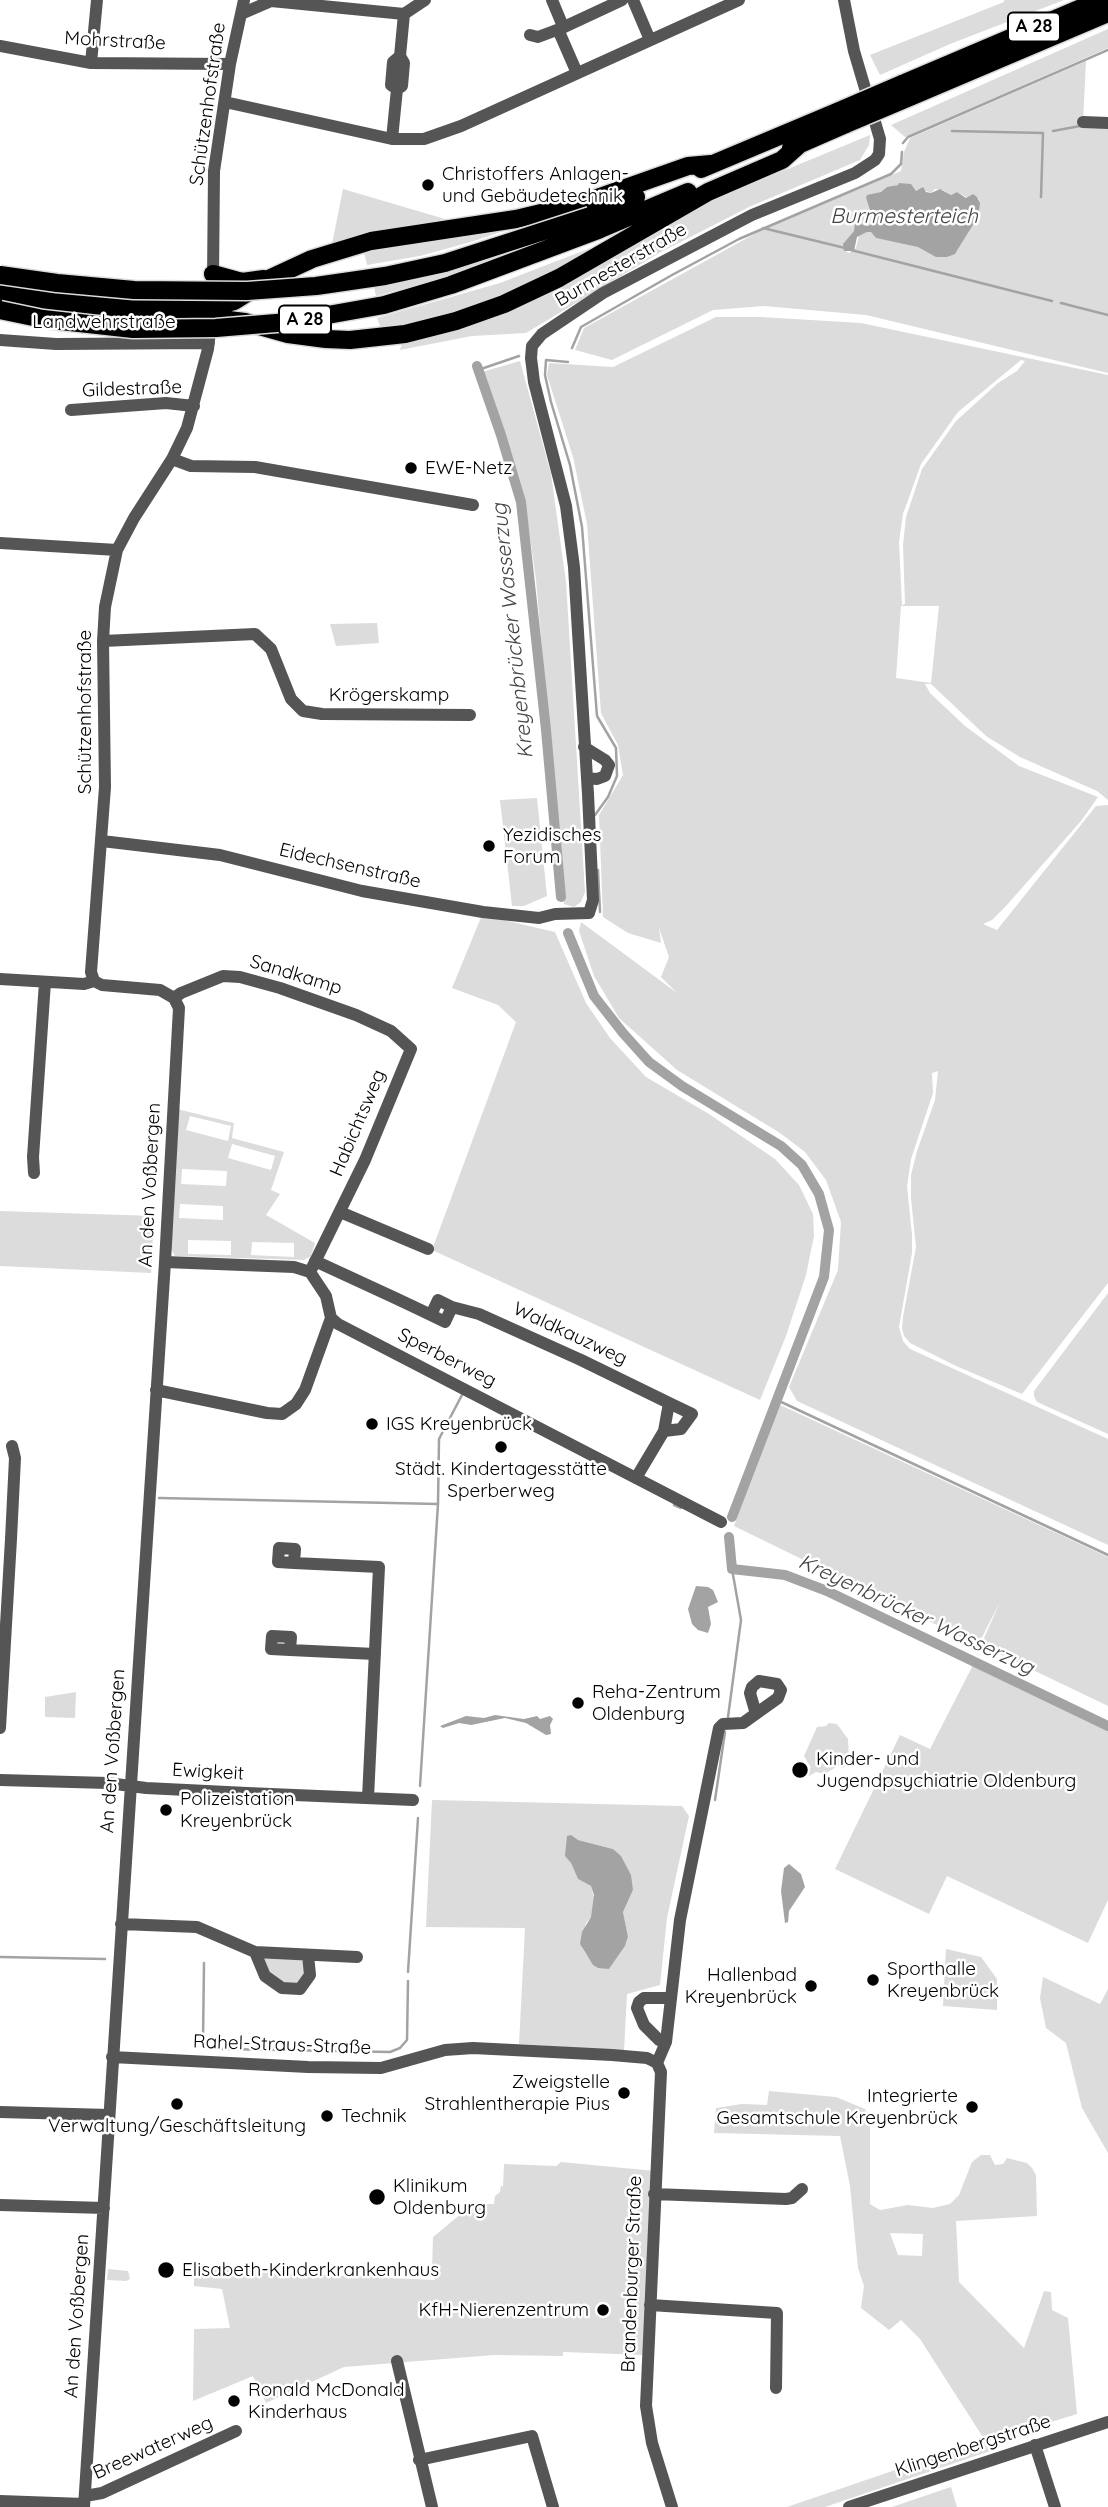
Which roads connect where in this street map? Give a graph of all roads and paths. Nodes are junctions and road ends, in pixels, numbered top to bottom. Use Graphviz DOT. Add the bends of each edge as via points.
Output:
graph roads {
  1 [pos="97,0"];
  2 [pos="244,0"];
  3 [pos="425,0"];
  4 [pos="552,0"];
  5 [pos="622,0"];
  6 [pos="633,0"];
  7 [pos="739,0"];
  8 [pos="844,0"];
  9 [pos="1100,0"];
  10 [pos="1108,13"];
  11 [pos="240,14"];
  12 [pos="404,14"];
  13 [pos="562,28"];
  14 [pos="530,35"];
  15 [pos="650,40"];
  16 [pos="0,47"];
  17 [pos="91,63"];
  18 [pos="230,64"];
  19 [pos="577,73"];
  20 [pos="906,90"];
  21 [pos="225,102"];
  22 [pos="843,118"];
  23 [pos="1083,122"];
  24 [pos="1108,123"];
  25 [pos="392,139"];
  26 [pos="801,143"];
  27 [pos="711,164"];
  28 [pos="594,223"];
  29 [pos="213,274"];
  30 [pos="0,275"];
  31 [pos="271,278"];
  32 [pos="0,289"];
  33 [pos="0,300"];
  34 [pos="0,310"];
  35 [pos="212,312"];
  36 [pos="0,340"];
  37 [pos="209,343"];
  38 [pos="194,406"];
  39 [pos="71,410"];
  40 [pos="172,459"];
  41 [pos="473,505"];
  42 [pos="0,543"];
  43 [pos="117,550"];
  44 [pos="103,641"];
  45 [pos="470,715"];
  46 [pos="584,747"];
  47 [pos="587,778"];
  48 [pos="102,841"];
  49 [pos="589,913"];
  50 [pos="0,979"];
  51 [pos="94,981"];
  52 [pos="45,982"];
  53 [pos="174,998"];
  54 [pos="411,1049"];
  55 [pos="34,1172"];
  56 [pos="340,1212"];
  57 [pos="428,1249"];
  58 [pos="165,1262"];
  59 [pos="313,1266"];
  60 [pos="331,1318"];
  61 [pos="156,1391"];
  62 [pos="669,1403"];
  63 [pos="664,1431"];
  64 [pos="12,1446"];
  65 [pos="636,1478"];
  66 [pos="721,1522"];
  67 [pos="294,1563"];
  68 [pos="290,1650"];
  69 [pos="375,1654"];
  70 [pos="756,1714"];
  71 [pos="0,1728"];
  72 [pos="0,1780"];
  73 [pos="129,1786"];
  74 [pos="368,1798"];
  75 [pos="413,1800"];
  76 [pos="121,1924"];
  77 [pos="255,1952"];
  78 [pos="308,1955"];
  79 [pos="357,1957"];
  80 [pos="669,1998"];
  81 [pos="666,2042"];
  82 [pos="112,2057"];
  83 [pos="656,2063"];
  84 [pos="0,2112"];
  85 [pos="109,2115"];
  86 [pos="802,2189"];
  87 [pos="654,2194"];
  88 [pos="0,2204"];
  89 [pos="104,2208"];
  90 [pos="650,2305"];
  91 [pos="397,2361"];
  92 [pos="776,2388"];
  93 [pos="1108,2421"];
  94 [pos="236,2431"];
  95 [pos="1035,2445"];
  96 [pos="419,2460"];
  97 [pos="0,2501"];
  98 [pos="84,2503"];
  99 [pos="432,2507"];
  100 [pos="553,2507"];
  101 [pos="672,2507"];
  102 [pos="849,2507"];
  103 [pos="1055,2507"];
  1 -- 17 [label="street"];
  2 -- 11 [label="street, Schützenhofstraße"];
  3 -- 12 [label="street"];
  4 -- 13 [label="street"];
  5 -- 13 [label="street"];
  6 -- 15 [label="street"];
  7 -- 15 [label="street"];
  8 -- 46 [label="street, Burmesterstraße" via="880,139 875,160 855,173 752,215 603,293 542,334 532,346 534,382 566,506 574,567"];
  9 -- 20 [label="highway, A 28"];
  10 -- 20 [label="highway, A 28"];
  11 -- 12 [label="street" via="271,1"];
  11 -- 18 [label="street, Schützenhofstraße"];
  12 -- 25 [label="street" via="400,56 393,62 391,85 397,89"];
  13 -- 14 [label="street" via="538,37"];
  13 -- 19 [label="street" via="560,34"];
  15 -- 19 [label="street"];
  16 -- 17 [label="street, Mohrstraße"];
  17 -- 18 [label="street, Mohrstraße"];
  18 -- 21 [label="street, Schützenhofstraße"];
  19 -- 25 [label="street" via="461,126 424,139"];
  20 -- 22 [label="highway, A 28, bridge"];
  21 -- 25 [label="street"];
  21 -- 29 [label="street, Schützenhofstraße" via="215,171"];
  22 -- 26 [label="highway, A 28"];
  22 -- 27 [label="highway, A 28"];
  23 -- 24 [label="street"];
  26 -- 28 [label="highway, A 28"];
  26 -- 35 [label="highway" via="782,160 708,192 559,278 456,321 405,334 338,340 304,337"];
  27 -- 28 [label="highway, A 28"];
  27 -- 31 [label="highway" via="688,166 583,203 516,219 371,241 312,259"];
  28 -- 30 [label="highway, A 28, bridge" via="445,263 316,286 146,290"];
  28 -- 34 [label="highway, A 28, bridge" via="527,258 425,293 288,322 133,329"];
  29 -- 31 [label="highway" via="242,282"];
  29 -- 35 [label="street, Schützenhofstraße"];
  31 -- 35 [label="highway"];
  32 -- 35 [label="main road"];
  33 -- 35 [label="main road" via="95,314"];
  35 -- 37 [label="street, Schützenhofstraße"];
  36 -- 37 [label="street, Landwehrstraße"];
  37 -- 38 [label="street, Schützenhofstraße"];
  38 -- 39 [label="street, Gildestraße" via="166,403"];
  38 -- 40 [label="street, Schützenhofstraße"];
  40 -- 41 [label="street" via="191,466 255,467"];
  40 -- 43 [label="street, Schützenhofstraße"];
  42 -- 43 [label="street"];
  43 -- 44 [label="street, Schützenhofstraße"];
  44 -- 45 [label="street, Krögerskamp" via="255,634 271,649 290,698 303,712"];
  44 -- 48 [label="street, Schützenhofstraße"];
  46 -- 47 [label="street, Burmesterstraße"];
  46 -- 47 [label="street" via="609,765 605,776"];
  47 -- 49 [label="street, Burmesterstraße" via="593,900"];
  48 -- 49 [label="street, Eidechsenstraße" via="220,855 362,891 483,912 539,918"];
  48 -- 51 [label="street, Schützenhofstraße"];
  50 -- 52 [label="street"];
  51 -- 52 [label="street"];
  51 -- 53 [label="street" via="160,990"];
  52 -- 55 [label="street"];
  53 -- 54 [label="street, Sandkamp" via="223,976 240,977 356,1015 391,1031"];
  53 -- 58 [label="street, An den Voßbergen" via="179,1013"];
  54 -- 56 [label="street, Habichtsweg"];
  56 -- 57 [label="street"];
  56 -- 59 [label="street, Habichtsweg"];
  58 -- 59 [label="street"];
  58 -- 61 [label="street, An den Voßbergen"];
  59 -- 60 [label="street"];
  59 -- 62 [label="street, Waldkauzweg" via="445,1322 452,1307 479,1314"];
  60 -- 61 [label="street" via="304,1390 296,1404 282,1414"];
  60 -- 65 [label="street, Sperberweg"];
  61 -- 73 [label="street, An den Voßbergen"];
  62 -- 63 [label="street, Waldkauzweg"];
  62 -- 63 [label="street, Waldkauzweg" via="692,1415 681,1429"];
  63 -- 65 [label="street, Waldkauzweg"];
  64 -- 71 [label="street" via="15,1458"];
  65 -- 66 [label="street, Sperberweg"];
  67 -- 69 [label="street" via="379,1567"];
  68 -- 69 [label="street"];
  69 -- 74 [label="street"];
  70 -- 80 [label="street" via="743,1723 719,1728"];
  72 -- 73 [label="street, Ewigkeit"];
  73 -- 74 [label="street, Ewigkeit"];
  73 -- 76 [label="street, An den Voßbergen"];
  74 -- 75 [label="street, Ewigkeit"];
  76 -- 77 [label="street" via="197,1927"];
  76 -- 82 [label="street, An den Voßbergen"];
  77 -- 78 [label="street"];
  77 -- 78 [label="street" via="265,1976 282,1988 300,1989 310,1975"];
  78 -- 79 [label="street"];
  80 -- 81 [label="street"];
  80 -- 81 [label="street" via="644,1998 637,2008 644,2025"];
  81 -- 83 [label="street"];
  82 -- 83 [label="street, Rahel-Straus-Straße" via="381,2068 445,2050 473,2048 612,2055"];
  82 -- 85 [label="street, An den Voßbergen"];
  83 -- 87 [label="street, Brandenburger Straße" via="661,2072"];
  84 -- 85 [label="street"];
  85 -- 89 [label="street, An den Voßbergen"];
  86 -- 87 [label="street" via="786,2199"];
  87 -- 90 [label="street, Brandenburger Straße"];
  88 -- 89 [label="street"];
  89 -- 98 [label="street, An den Voßbergen"];
  90 -- 92 [label="street" via="777,2314"];
  90 -- 101 [label="street, Brandenburger Straße" via="646,2406"];
  91 -- 96 [label="street"];
  93 -- 95 [label="street, Klingenbergstraße"];
  94 -- 98 [label="street, Breewaterweg"];
  95 -- 102 [label="street, Klingenbergstraße"];
  95 -- 103 [label="street"];
  96 -- 99 [label="street"];
  96 -- 100 [label="street" via="532,2436"];
  97 -- 98 [label="street, Breewaterweg"];
}
